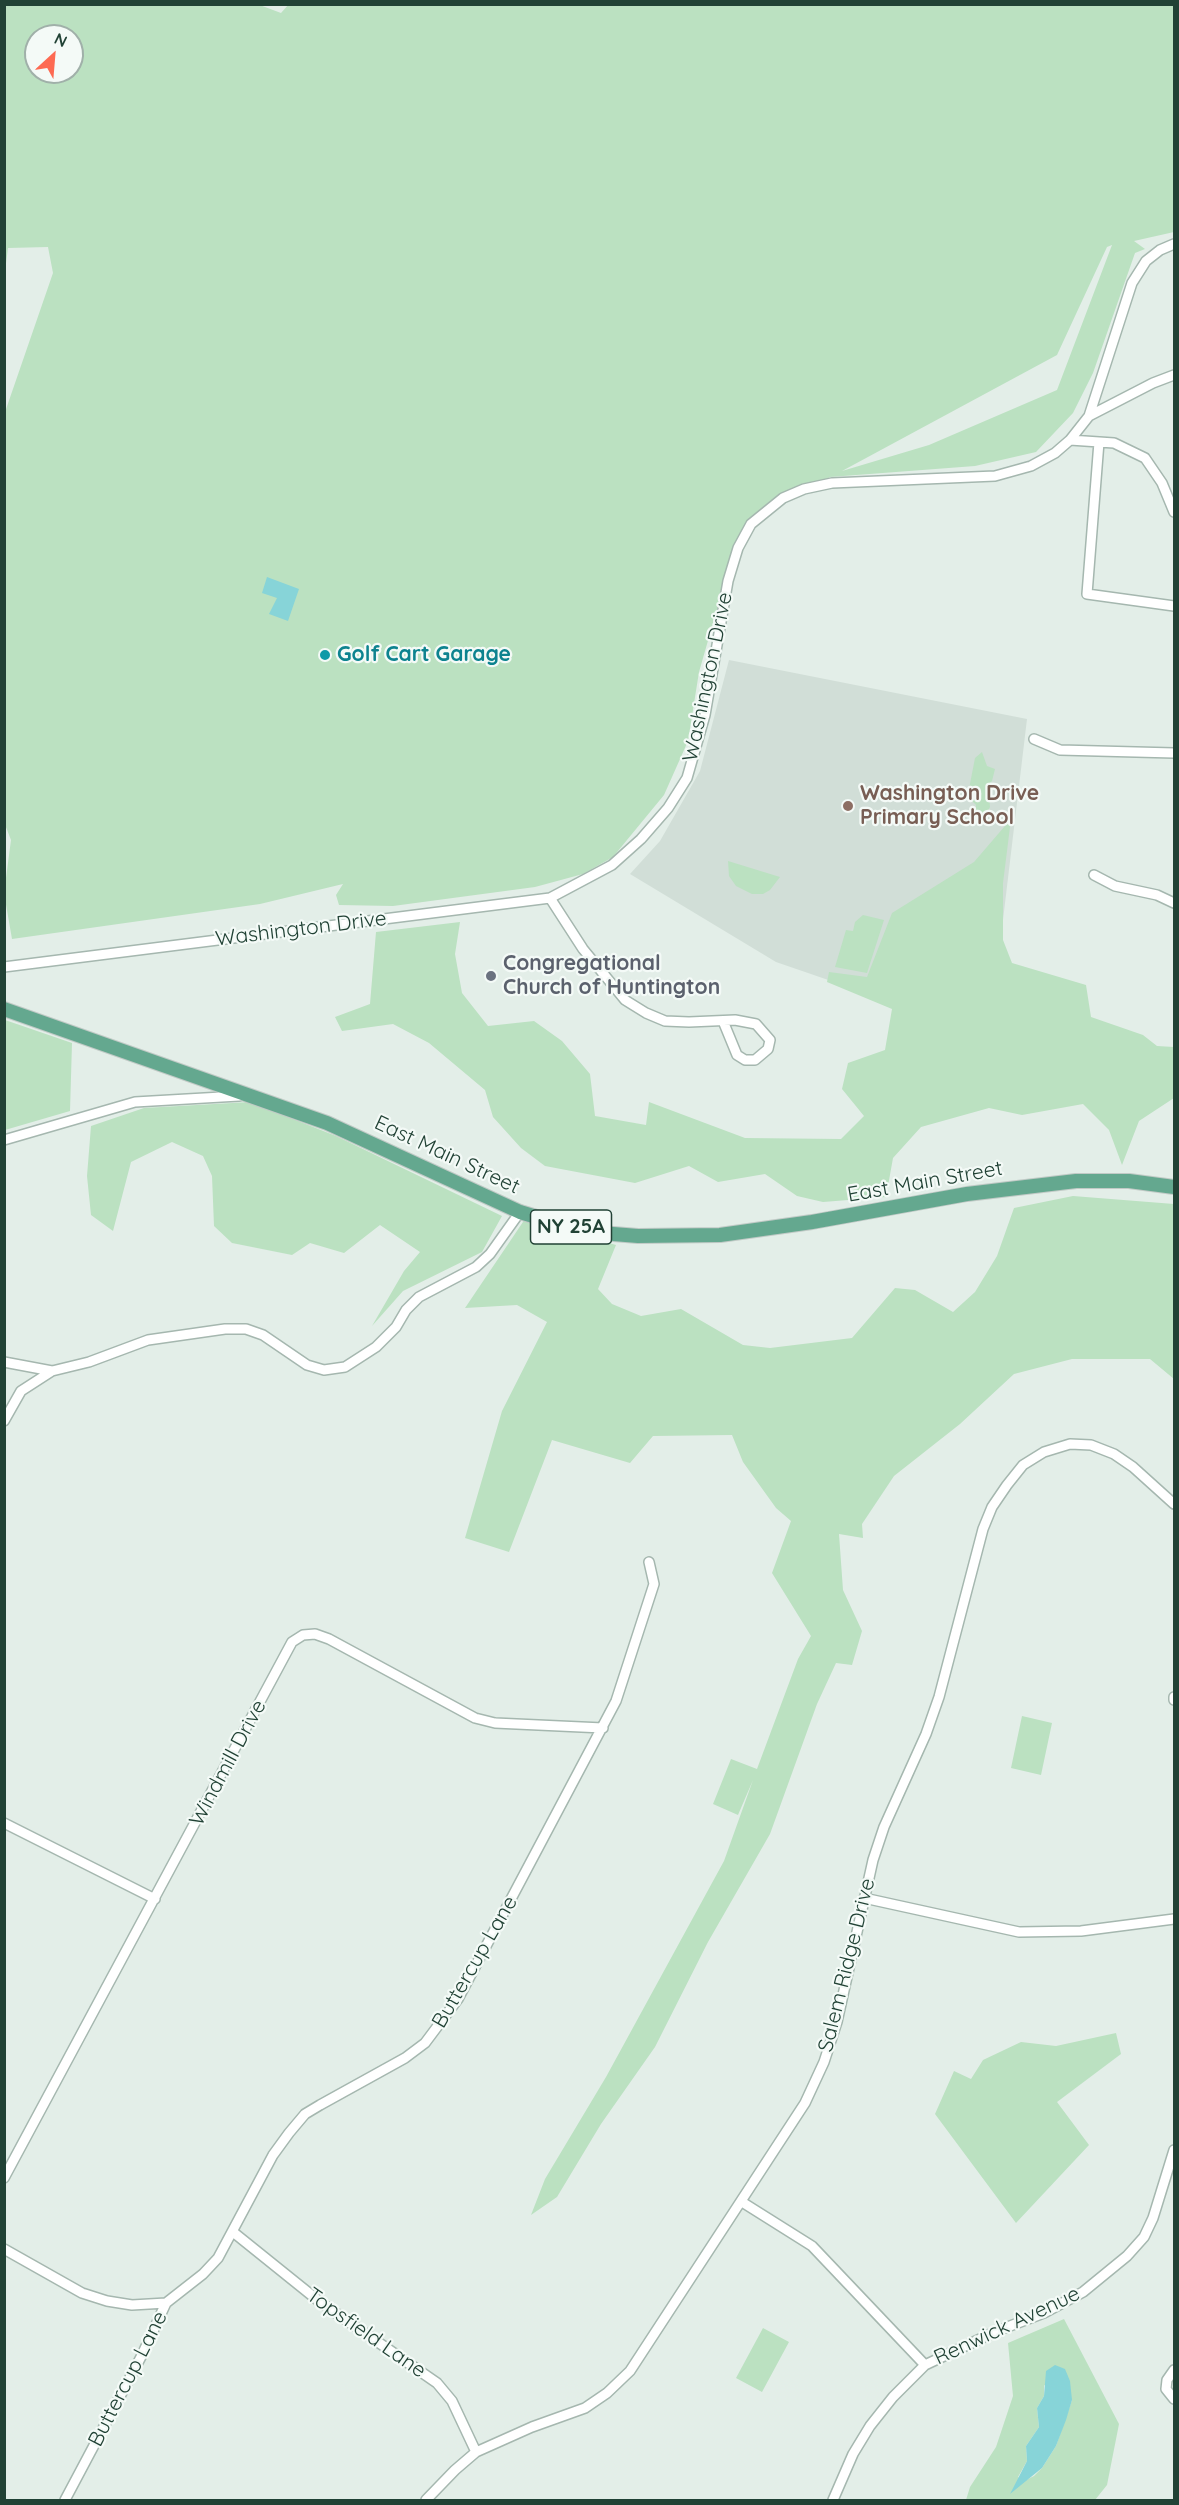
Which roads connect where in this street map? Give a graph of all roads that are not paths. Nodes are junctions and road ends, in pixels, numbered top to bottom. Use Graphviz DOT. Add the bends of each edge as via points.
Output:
graph roads {
  1 [pos="1174,244"];
  2 [pos="1174,375"];
  3 [pos="1089,416"];
  4 [pos="1070,440"];
  5 [pos="1100,442"];
  6 [pos="1173,505"];
  7 [pos="1174,606"];
  8 [pos="1034,739"];
  9 [pos="1174,753"];
  10 [pos="1094,874"];
  11 [pos="550,898"];
  12 [pos="1174,903"];
  13 [pos="4,967"];
  14 [pos="6,1008"];
  15 [pos="723,1021"];
  16 [pos="252,1096"];
  17 [pos="4,1140"];
  18 [pos="1174,1187"];
  19 [pos="520,1212"];
  20 [pos="4,1362"];
  21 [pos="52,1371"];
  22 [pos="4,1421"];
  23 [pos="1174,1504"];
  24 [pos="649,1562"];
  25 [pos="603,1728"];
  26 [pos="4,1823"];
  27 [pos="864,1898"];
  28 [pos="155,1899"];
  29 [pos="1174,1919"];
  30 [pos="1174,2150"];
  31 [pos="4,2178"];
  32 [pos="742,2202"];
  33 [pos="233,2232"];
  34 [pos="4,2248"];
  35 [pos="166,2303"];
  36 [pos="925,2365"];
  37 [pos="1174,2370"];
  38 [pos="1174,2399"];
  39 [pos="476,2452"];
  40 [pos="64,2500"];
  41 [pos="426,2500"];
  42 [pos="833,2500"];
  1 -- 3 [label="street, Washington Drive" via="1146,261 1132,283"];
  2 -- 3 [label="street"];
  3 -- 4 [label="street, Washington Drive"];
  4 -- 5 [label="street"];
  4 -- 11 [label="street, Washington Drive" via="1031,466 995,476 832,483 804,489 783,498 751,524 738,548 728,581 705,715 687,778 668,808 634,846 612,865"];
  5 -- 6 [label="street" via="1130,449 1145,458"];
  5 -- 7 [label="street" via="1087,594"];
  8 -- 9 [label="street" via="1060,750"];
  10 -- 12 [label="street" via="1115,886"];
  11 -- 13 [label="street, Washington Drive"];
  11 -- 15 [label="street" via="583,949 625,1000 665,1021"];
  14 -- 16 [label="main road, East Main Street / NY 25A"];
  15 -- 15 [label="street" via="737,1055 745,1060 755,1060 768,1049 770,1040 756,1024"];
  16 -- 17 [label="street" via="135,1102"];
  16 -- 19 [label="main road, East Main Street / NY 25A" via="327,1123"];
  18 -- 19 [label="main road, East Main Street / NY 25A" via="1077,1180 967,1194 773,1228 683,1236 602,1233"];
  19 -- 21 [label="street" via="476,1267 420,1297 383,1340 345,1367 324,1370 307,1365 263,1335 246,1329 225,1329 148,1340"];
  20 -- 21 [label="street"];
  21 -- 22 [label="street" via="21,1391"];
  23 -- 27 [label="street, Salem Ridge Drive" via="1133,1467 1091,1445 1070,1444 1044,1452 1023,1465 1007,1485 983,1529 939,1697 914,1766 884,1827"];
  24 -- 25 [label="street, Buttercup Lane" via="654,1584 627,1670"];
  25 -- 28 [label="street, Windmill Drive" via="495,1723 475,1718 329,1640 315,1634 303,1635 292,1642"];
  25 -- 33 [label="street, Buttercup Lane" via="441,2025 405,2058 305,2114 273,2155"];
  26 -- 28 [label="street"];
  27 -- 29 [label="street" via="1019,1932 1071,1932"];
  27 -- 32 [label="street, Salem Ridge Drive" via="837,2022 824,2062 805,2103"];
  28 -- 31 [label="street, Windmill Drive"];
  30 -- 36 [label="street, Renwick Avenue" via="1153,2218 1144,2237 1127,2256 1083,2292"];
  32 -- 36 [label="street" via="812,2246"];
  32 -- 39 [label="street, Salem Ridge Drive" via="630,2371 607,2393 585,2408"];
  33 -- 35 [label="street, Buttercup Lane" via="203,2274"];
  33 -- 39 [label="street, Topsfield Lane" via="320,2302 437,2383 452,2401"];
  34 -- 35 [label="street" via="82,2293 132,2306"];
  35 -- 40 [label="street, Buttercup Lane"];
  36 -- 42 [label="street, Renwick Avenue" via="870,2426"];
  37 -- 38 [label="street" via="1166,2389"];
  39 -- 41 [label="street, Salem Ridge Drive"];
}
